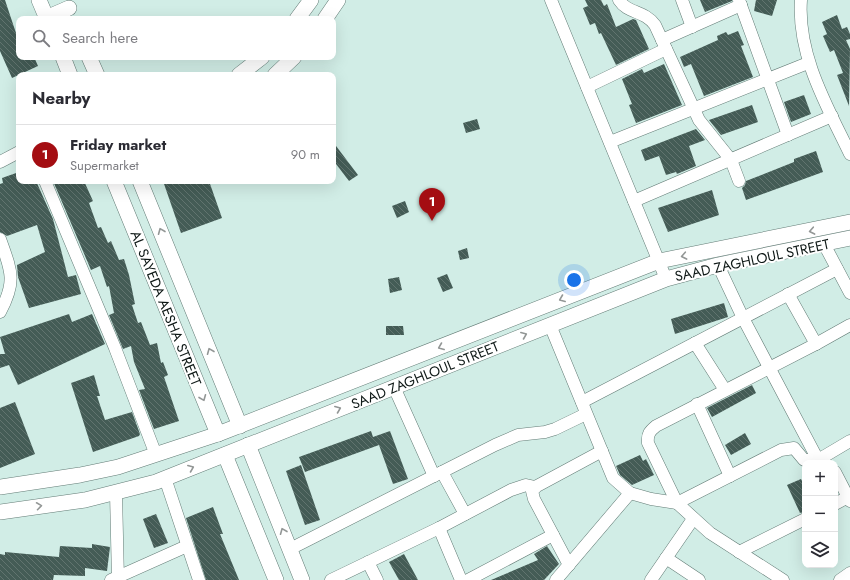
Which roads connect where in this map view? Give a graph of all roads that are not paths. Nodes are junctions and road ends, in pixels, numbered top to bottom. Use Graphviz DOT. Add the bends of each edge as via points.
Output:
graph roads {
  1 [pos="39,0"];
  2 [pos="311,0"];
  3 [pos="338,0"];
  4 [pos="551,0"];
  5 [pos="619,0"];
  6 [pos="682,0"];
  7 [pos="801,0"];
  8 [pos="740,2"];
  9 [pos="69,9"];
  10 [pos="46,16"];
  11 [pos="54,16"];
  12 [pos="300,16"];
  13 [pos="327,16"];
  14 [pos="692,27"];
  15 [pos="664,44"];
  16 [pos="64,60"];
  17 [pos="90,60"];
  18 [pos="258,60"];
  19 [pos="291,60"];
  20 [pos="808,63"];
  21 [pos="69,72"];
  22 [pos="96,72"];
  23 [pos="243,72"];
  24 [pos="278,72"];
  25 [pos="766,79"];
  26 [pos="587,87"];
  27 [pos="693,109"];
  28 [pos="832,116"];
  29 [pos="788,135"];
  30 [pos="610,142"];
  31 [pos="16,154"];
  32 [pos="850,154"];
  33 [pos="731,160"];
  34 [pos="0,162"];
  35 [pos="739,181"];
  36 [pos="46,184"];
  37 [pos="115,184"];
  38 [pos="141,184"];
  39 [pos="634,201"];
  40 [pos="151,207"];
  41 [pos="128,216"];
  42 [pos="850,222"];
  43 [pos="850,238"];
  44 [pos="0,239"];
  45 [pos="824,244"];
  46 [pos="659,262"];
  47 [pos="718,265"];
  48 [pos="837,269"];
  49 [pos="666,279"];
  50 [pos="849,287"];
  51 [pos="788,294"];
  52 [pos="0,312"];
  53 [pos="743,318"];
  54 [pos="550,325"];
  55 [pos="850,325"];
  56 [pos="694,343"];
  57 [pos="816,344"];
  58 [pos="771,368"];
  59 [pos="394,387"];
  60 [pos="725,390"];
  61 [pos="306,400"];
  62 [pos="582,402"];
  63 [pos="697,404"];
  64 [pos="586,414"];
  65 [pos="313,419"];
  66 [pos="240,426"];
  67 [pos="218,434"];
  68 [pos="850,441"];
  69 [pos="248,445"];
  70 [pos="602,451"];
  71 [pos="156,455"];
  72 [pos="225,455"];
  73 [pos="825,459"];
  74 [pos="438,474"];
  75 [pos="80,475"];
  76 [pos="730,476"];
  77 [pos="165,478"];
  78 [pos="838,478"];
  79 [pos="264,484"];
  80 [pos="0,487"];
  81 [pos="535,487"];
  82 [pos="116,493"];
  83 [pos="630,493"];
  84 [pos="241,495"];
  85 [pos="849,499"];
  86 [pos="85,500"];
  87 [pos="677,503"];
  88 [pos="838,503"];
  89 [pos="0,512"];
  90 [pos="465,514"];
  91 [pos="693,519"];
  92 [pos="802,520"];
  93 [pos="439,528"];
  94 [pos="552,535"];
  95 [pos="187,546"];
  96 [pos="290,549"];
  97 [pos="739,552"];
  98 [pos="666,558"];
  99 [pos="368,562"];
  100 [pos="569,565"];
  101 [pos="850,573"];
  102 [pos="115,579"];
  103 [pos="199,580"];
  104 [pos="276,580"];
  105 [pos="302,580"];
  106 [pos="331,580"];
  107 [pos="377,580"];
  108 [pos="462,580"];
  109 [pos="468,580"];
  110 [pos="556,580"];
  111 [pos="651,580"];
  112 [pos="699,580"];
  113 [pos="783,580"];
  114 [pos="840,580"];
  1 -- 10 [label="street"];
  2 -- 12 [label="street"];
  3 -- 13 [label="street"];
  4 -- 26 [label="street"];
  5 -- 15 [label="street" via="627,8 650,17"];
  6 -- 14 [label="street"];
  7 -- 20 [label="street" via="802,36"];
  8 -- 14 [label="street"];
  8 -- 25 [label="street"];
  9 -- 11 [label="street"];
  14 -- 15 [label="street"];
  15 -- 26 [label="street"];
  15 -- 27 [label="street"];
  16 -- 21 [label="street"];
  17 -- 22 [label="street"];
  18 -- 23 [label="street"];
  19 -- 24 [label="street"];
  20 -- 25 [label="street"];
  20 -- 28 [label="street"];
  25 -- 27 [label="street"];
  25 -- 29 [label="street"];
  26 -- 30 [label="street"];
  27 -- 30 [label="street"];
  27 -- 33 [label="street" via="706,132"];
  28 -- 29 [label="street"];
  28 -- 32 [label="street"];
  29 -- 33 [label="street"];
  30 -- 39 [label="street"];
  31 -- 34 [label="street"];
  33 -- 35 [label="street"];
  33 -- 39 [label="street"];
  36 -- 71 [label="street" via="115,348"];
  37 -- 41 [label="street, AL SAYEDA AESHA STREET"];
  38 -- 40 [label="street, AL SAYEDA AESHA STREET"];
  39 -- 46 [label="street"];
  40 -- 41 [label="street"];
  66 -- 40 [label="street, AL SAYEDA AESHA STREET, one-way"];
  41 -- 67 [label="street, AL SAYEDA AESHA STREET, one-way"];
  42 -- 46 [label="street, SAAD ZAGHLOUL STREET, one-way"];
  43 -- 45 [label="street, SAAD ZAGHLOUL STREET"];
  44 -- 52 [label="street" via="11,271 8,292"];
  45 -- 47 [label="street, SAAD ZAGHLOUL STREET"];
  45 -- 48 [label="street"];
  46 -- 49 [label="street"];
  46 -- 61 [label="street, SAAD ZAGHLOUL STREET, one-way"];
  47 -- 49 [label="street, SAAD ZAGHLOUL STREET"];
  47 -- 53 [label="street"];
  48 -- 50 [label="street"];
  48 -- 51 [label="street"];
  49 -- 54 [label="street, SAAD ZAGHLOUL STREET"];
  51 -- 53 [label="street"];
  51 -- 57 [label="street"];
  53 -- 56 [label="street"];
  53 -- 58 [label="street"];
  59 -- 54 [label="street, SAAD ZAGHLOUL STREET, one-way"];
  54 -- 62 [label="street"];
  55 -- 57 [label="street"];
  56 -- 60 [label="street"];
  56 -- 62 [label="street"];
  57 -- 58 [label="street"];
  58 -- 60 [label="street"];
  58 -- 73 [label="street"];
  65 -- 59 [label="street, SAAD ZAGHLOUL STREET, one-way"];
  59 -- 74 [label="street"];
  60 -- 63 [label="street"];
  61 -- 65 [label="street"];
  61 -- 66 [label="street, SAAD ZAGHLOUL STREET"];
  62 -- 64 [label="street"];
  63 -- 76 [label="street"];
  63 -- 87 [label="street" via="656,426 647,438"];
  64 -- 70 [label="street"];
  64 -- 74 [label="street" via="550,430 518,435"];
  65 -- 69 [label="street, SAAD ZAGHLOUL STREET"];
  66 -- 67 [label="street, SAAD ZAGHLOUL STREET"];
  67 -- 71 [label="street, SAAD ZAGHLOUL STREET"];
  68 -- 73 [label="street"];
  69 -- 72 [label="street, SAAD ZAGHLOUL STREET"];
  69 -- 79 [label="street"];
  70 -- 81 [label="street"];
  70 -- 83 [label="street" via="613,478"];
  71 -- 75 [label="street, SAAD ZAGHLOUL STREET"];
  77 -- 72 [label="street, SAAD ZAGHLOUL STREET, one-way"];
  72 -- 84 [label="street"];
  73 -- 76 [label="street" via="804,460 794,448 788,448"];
  74 -- 90 [label="street"];
  74 -- 96 [label="street"];
  75 -- 80 [label="street, SAAD ZAGHLOUL STREET"];
  75 -- 86 [label="street"];
  76 -- 87 [label="street"];
  77 -- 82 [label="street, SAAD ZAGHLOUL STREET"];
  77 -- 95 [label="street"];
  78 -- 85 [label="street"];
  79 -- 84 [label="street"];
  96 -- 79 [label="street, one-way"];
  81 -- 90 [label="street" via="518,487"];
  81 -- 94 [label="street" via="532,496"];
  82 -- 86 [label="street, SAAD ZAGHLOUL STREET"];
  82 -- 102 [label="street"];
  83 -- 87 [label="street"];
  83 -- 100 [label="street"];
  84 -- 104 [label="street"];
  85 -- 88 [label="street"];
  89 -- 86 [label="street, SAAD ZAGHLOUL STREET, one-way"];
  87 -- 91 [label="street"];
  90 -- 93 [label="street"];
  91 -- 97 [label="street"];
  91 -- 98 [label="street"];
  92 -- 97 [label="street"];
  93 -- 99 [label="street"];
  93 -- 108 [label="street"];
  94 -- 100 [label="street"];
  94 -- 109 [label="street"];
  95 -- 102 [label="street"];
  95 -- 103 [label="street"];
  96 -- 105 [label="street"];
  97 -- 113 [label="street"];
  98 -- 111 [label="street"];
  98 -- 112 [label="street"];
  99 -- 106 [label="street"];
  99 -- 107 [label="street"];
  100 -- 110 [label="street"];
  101 -- 114 [label="street"];
}
